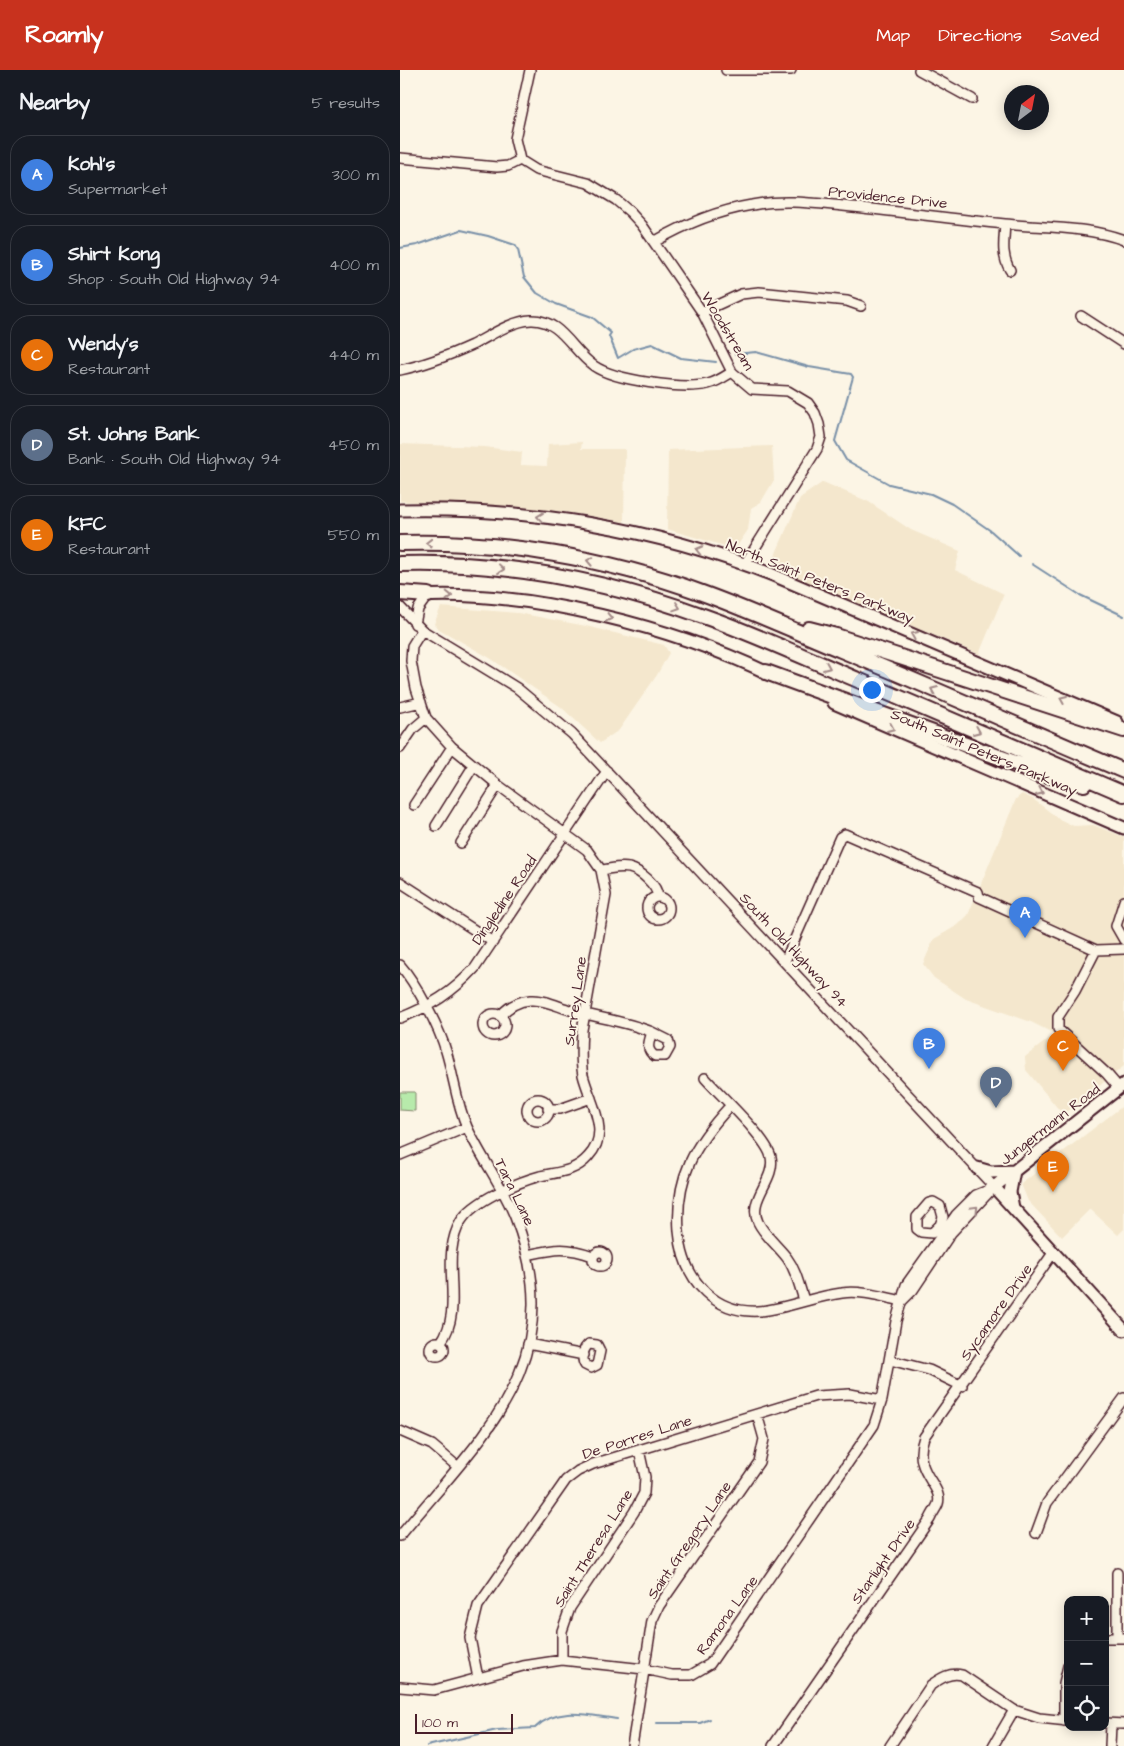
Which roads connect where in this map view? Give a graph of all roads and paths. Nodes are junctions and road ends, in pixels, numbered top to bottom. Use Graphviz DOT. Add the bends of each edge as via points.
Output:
graph roads {
  1 [pos="530,70"];
  2 [pos="726,70"];
  3 [pos="791,70"];
  4 [pos="919,70"];
  5 [pos="972,99"];
  6 [pos="400,158"];
  7 [pos="520,160"];
  8 [pos="1005,224"];
  9 [pos="1124,240"];
  10 [pos="654,242"];
  11 [pos="1010,270"];
  12 [pos="860,306"];
  13 [pos="702,312"];
  14 [pos="1080,316"];
  15 [pos="1124,344"];
  16 [pos="400,370"];
  17 [pos="732,372"];
  18 [pos="400,510"];
  19 [pos="400,543"];
  20 [pos="400,564"];
  21 [pos="746,564"];
  22 [pos="400,595"];
  23 [pos="428,595"];
  24 [pos="400,607"];
  25 [pos="769,620"];
  26 [pos="418,627"];
  27 [pos="766,672"];
  28 [pos="421,702"];
  29 [pos="400,707"];
  30 [pos="426,718"];
  31 [pos="1124,726"];
  32 [pos="1124,730"];
  33 [pos="452,747"];
  34 [pos="400,748"];
  35 [pos="474,765"];
  36 [pos="607,771"];
  37 [pos="1124,771"];
  38 [pos="498,785"];
  39 [pos="1124,794"];
  40 [pos="414,805"];
  41 [pos="436,826"];
  42 [pos="1124,828"];
  43 [pos="564,834"];
  44 [pos="461,843"];
  45 [pos="601,870"];
  46 [pos="400,882"];
  47 [pos="658,897"];
  48 [pos="1124,901"];
  49 [pos="1124,940"];
  50 [pos="493,942"];
  51 [pos="1124,949"];
  52 [pos="1096,950"];
  53 [pos="784,961"];
  54 [pos="400,965"];
  55 [pos="426,1008"];
  56 [pos="585,1014"];
  57 [pos="500,1016"];
  58 [pos="400,1018"];
  59 [pos="652,1032"];
  60 [pos="705,1078"];
  61 [pos="1121,1086"];
  62 [pos="590,1098"];
  63 [pos="730,1106"];
  64 [pos="548,1109"];
  65 [pos="467,1127"];
  66 [pos="400,1155"];
  67 [pos="977,1168"];
  68 [pos="1014,1170"];
  69 [pos="992,1188"];
  70 [pos="502,1192"];
  71 [pos="1012,1208"];
  72 [pos="1053,1254"];
  73 [pos="527,1255"];
  74 [pos="593,1256"];
  75 [pos="804,1300"];
  76 [pos="902,1302"];
  77 [pos="1124,1330"];
  78 [pos="441,1342"];
  79 [pos="528,1344"];
  80 [pos="584,1355"];
  81 [pos="890,1360"];
  82 [pos="962,1386"];
  83 [pos="1124,1398"];
  84 [pos="882,1400"];
  85 [pos="757,1414"];
  86 [pos="400,1431"];
  87 [pos="639,1450"];
  88 [pos="458,1467"];
  89 [pos="401,1532"];
  90 [pos="1036,1533"];
  91 [pos="1117,1573"];
  92 [pos="1121,1638"];
  93 [pos="562,1660"];
  94 [pos="644,1669"];
  95 [pos="478,1678"];
  96 [pos="400,1687"];
  97 [pos="1014,1710"];
  98 [pos="1064,1721"];
  99 [pos="1109,1724"];
  100 [pos="1124,1724"];
  101 [pos="1109,1731"];
  102 [pos="632,1746"];
  103 [pos="773,1746"];
  104 [pos="890,1746"];
  105 [pos="992,1746"];
  106 [pos="1110,1746"];
  1 -- 7 [label="street" via="515,139"];
  2 -- 3 [label="street"];
  4 -- 5 [label="street"];
  6 -- 7 [label="street" via="497,167"];
  7 -- 10 [label="street, Woodstream" via="536,170 570,177 601,190 630,212"];
  8 -- 9 [label="street, Providence Drive" via="1069,227"];
  8 -- 10 [label="street, Providence Drive" via="810,202 774,202 708,216 685,224"];
  8 -- 11 [label="street" via="1003,250"];
  10 -- 13 [label="street, Woodstream"];
  12 -- 13 [label="street" via="848,301 759,292 741,294"];
  13 -- 17 [label="street, Woodstream"];
  14 -- 15 [label="street"];
  16 -- 17 [label="street" via="532,320 553,326 592,364 621,377 679,386 708,384"];
  17 -- 21 [label="street, Woodstream" via="752,389 780,390 799,397 815,413 821,438 818,450"];
  21 -- 18 [label="main road, North Saint Peters Parkway, one-way" via="625,532 542,517 459,510"];
  25 -- 19 [label="highway, one-way" via="685,587 599,563 481,545"];
  20 -- 39 [label="highway, one-way" via="518,570 581,581 656,600 749,634"];
  31 -- 21 [label="main road, North Saint Peters Parkway, one-way"];
  22 -- 23 [label="highway"];
  23 -- 26 [label="street" via="418,609"];
  23 -- 27 [label="main road, South Saint Peters Parkway, one-way" via="489,598 602,616 680,638"];
  24 -- 26 [label="street, South Old Highway 94"];
  25 -- 32 [label="highway" via="836,636"];
  37 -- 25 [label="highway, one-way"];
  26 -- 28 [label="street" via="411,661"];
  26 -- 36 [label="street, South Old Highway 94" via="536,702"];
  27 -- 39 [label="highway" via="1051,776"];
  27 -- 42 [label="main road, South Saint Peters Parkway, one-way"];
  28 -- 29 [label="street"];
  28 -- 30 [label="street"];
  30 -- 33 [label="street"];
  30 -- 34 [label="street" via="413,728"];
  33 -- 35 [label="street"];
  33 -- 40 [label="street"];
  35 -- 38 [label="street"];
  35 -- 41 [label="street"];
  36 -- 43 [label="street, Dingledine Road"];
  36 -- 53 [label="street, South Old Highway 94"];
  38 -- 43 [label="street"];
  38 -- 44 [label="street"];
  43 -- 45 [label="street" via="587,850"];
  43 -- 50 [label="street, Dingledine Road"];
  45 -- 47 [label="street" via="630,868 644,876 658,891"];
  45 -- 56 [label="street, Surrey Lane" via="606,895"];
  46 -- 50 [label="street"];
  48 -- 49 [label="street" via="1116,926"];
  50 -- 55 [label="street, Dingledine Road" via="456,989"];
  51 -- 52 [label="street"];
  52 -- 53 [label="street" via="979,897 978,892 845,834 840,837"];
  52 -- 61 [label="street" via="1058,1017 1058,1029"];
  53 -- 67 [label="street, South Old Highway 94"];
  54 -- 55 [label="street, Tara Lane"];
  55 -- 58 [label="street, Dingledine Road"];
  55 -- 65 [label="street, Tara Lane" via="445,1049 454,1091"];
  56 -- 57 [label="street" via="529,1000 516,1003"];
  56 -- 59 [label="street" via="632,1023"];
  56 -- 62 [label="street, Surrey Lane" via="581,1048 583,1074"];
  60 -- 63 [label="street"];
  61 -- 68 [label="main road, Jungermann Road"];
  62 -- 64 [label="street"];
  62 -- 70 [label="street, Surrey Lane" via="598,1114 600,1129 592,1153 582,1164 571,1170 537,1177"];
  63 -- 75 [label="street" via="770,1154 771,1171 757,1201 757,1222 794,1269"];
  63 -- 75 [label="street" via="701,1140 681,1184 679,1230 688,1264 701,1288 727,1307 745,1311 770,1310"];
  65 -- 66 [label="street"];
  65 -- 70 [label="street, Tara Lane"];
  67 -- 68 [label="main road" via="992,1172"];
  67 -- 69 [label="street, South Old Highway 94"];
  68 -- 69 [label="main road, Jungermann Road"];
  68 -- 71 [label="main road" via="1010,1192"];
  69 -- 71 [label="main road, South Old Highway 94"];
  69 -- 76 [label="street, Ramona Lane" via="946,1229 913,1290"];
  70 -- 73 [label="street, Tara Lane" via="514,1215"];
  70 -- 78 [label="street, Surrey Lane" via="470,1210 460,1223 451,1265 451,1318 448,1332"];
  71 -- 72 [label="main road, South Old Highway 94"];
  72 -- 77 [label="main road, South Old Highway 94"];
  72 -- 82 [label="street, Sycamore Drive"];
  73 -- 74 [label="street" via="564,1248"];
  73 -- 79 [label="street, Tara Lane" via="532,1302"];
  75 -- 76 [label="street" via="844,1292"];
  76 -- 81 [label="street, Ramona Lane"];
  79 -- 80 [label="street"];
  79 -- 88 [label="street, Tara Lane" via="508,1400"];
  81 -- 82 [label="street" via="929,1370"];
  81 -- 84 [label="street, Ramona Lane"];
  82 -- 103 [label="street, Starlight Drive" via="920,1447 921,1464 937,1492 938,1504"];
  83 -- 90 [label="street" via="1048,1503"];
  84 -- 85 [label="street, De Porres Lane" via="833,1393"];
  84 -- 94 [label="street, Ramona Lane" via="869,1434 710,1664 691,1674 672,1675"];
  85 -- 87 [label="street, De Porres Lane"];
  85 -- 94 [label="street, Saint Gregory Lane" via="764,1439 758,1462 659,1606 652,1621"];
  86 -- 88 [label="street" via="432,1445"];
  87 -- 93 [label="street, Saint Theresa Lane" via="645,1477 644,1493 570,1608 562,1631"];
  87 -- 95 [label="street, De Porres Lane" via="578,1471 566,1480 484,1594 474,1615 470,1638"];
  88 -- 89 [label="street, Tara Lane"];
  91 -- 92 [label="street"];
  93 -- 94 [label="street, Ramona Lane"];
  93 -- 95 [label="street, Ramona Lane"];
  94 -- 102 [label="street, Saint Gregory Lane"];
  95 -- 96 [label="street, Ramona Lane" via="434,1690"];
  97 -- 98 [label="street" via="1039,1718"];
  97 -- 104 [label="street" via="962,1675 949,1675 931,1685"];
  97 -- 105 [label="street"];
  99 -- 100 [label="street"];
  101 -- 106 [label="street"];
}
